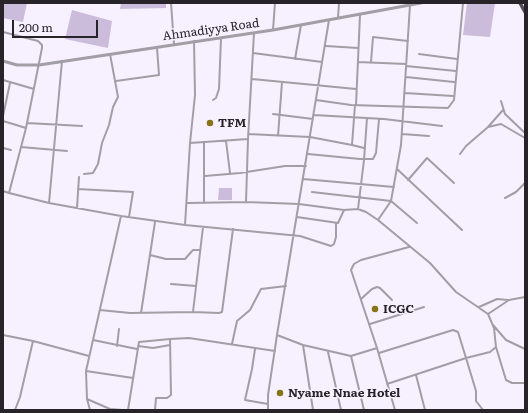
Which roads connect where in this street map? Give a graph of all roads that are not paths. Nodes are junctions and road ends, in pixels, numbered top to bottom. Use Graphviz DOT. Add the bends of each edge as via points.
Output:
graph roads {
  1 [pos="171,3"];
  2 [pos="275,3"];
  3 [pos="339,3"];
  4 [pos="398,3"];
  5 [pos="421,3"];
  6 [pos="463,3"];
  7 [pos="520,3"];
  8 [pos="410,5"];
  9 [pos="398,8"];
  10 [pos="525,12"];
  11 [pos="360,14"];
  12 [pos="338,18"];
  13 [pos="329,20"];
  14 [pos="301,25"];
  15 [pos="273,30"];
  16 [pos="3,32"];
  17 [pos="254,33"];
  18 [pos="220,38"];
  19 [pos="408,41"];
  20 [pos="194,42"];
  21 [pos="174,44"];
  22 [pos="325,46"];
  23 [pos="157,47"];
  24 [pos="358,48"];
  25 [pos="110,54"];
  26 [pos="253,54"];
  27 [pos="419,54"];
  28 [pos="295,59"];
  29 [pos="457,59"];
  30 [pos="3,61"];
  31 [pos="62,61"];
  32 [pos="322,62"];
  33 [pos="358,62"];
  34 [pos="371,62"];
  35 [pos="39,65"];
  36 [pos="406,65"];
  37 [pos="456,71"];
  38 [pos="406,77"];
  39 [pos="3,80"];
  40 [pos="252,80"];
  41 [pos="116,81"];
  42 [pos="282,82"];
  43 [pos="454,82"];
  44 [pos="10,83"];
  45 [pos="318,87"];
  46 [pos="34,89"];
  47 [pos="356,89"];
  48 [pos="405,93"];
  49 [pos="453,96"];
  50 [pos="213,100"];
  51 [pos="316,100"];
  52 [pos="501,101"];
  53 [pos="355,105"];
  54 [pos="403,107"];
  55 [pos="4,109"];
  56 [pos="503,110"];
  57 [pos="273,114"];
  58 [pos="280,115"];
  59 [pos="314,115"];
  60 [pos="3,116"];
  61 [pos="354,118"];
  62 [pos="367,118"];
  63 [pos="313,119"];
  64 [pos="379,119"];
  65 [pos="3,121"];
  66 [pos="402,121"];
  67 [pos="27,123"];
  68 [pos="57,125"];
  69 [pos="82,126"];
  70 [pos="442,126"];
  71 [pos="488,127"];
  72 [pos="26,128"];
  73 [pos="525,133"];
  74 [pos="248,134"];
  75 [pos="402,134"];
  76 [pos="278,136"];
  77 [pos="429,136"];
  78 [pos="310,137"];
  79 [pos="525,137"];
  80 [pos="248,139"];
  81 [pos="226,141"];
  82 [pos="204,142"];
  83 [pos="190,143"];
  84 [pos="352,144"];
  85 [pos="21,147"];
  86 [pos="3,148"];
  87 [pos="364,148"];
  88 [pos="11,150"];
  89 [pos="54,150"];
  90 [pos="67,151"];
  91 [pos="308,154"];
  92 [pos="460,154"];
  93 [pos="364,160"];
  94 [pos="306,166"];
  95 [pos="397,169"];
  96 [pos="247,171"];
  97 [pos="230,173"];
  98 [pos="84,174"];
  99 [pos="205,176"];
  100 [pos="79,177"];
  101 [pos="303,180"];
  102 [pos="408,180"];
  103 [pos="362,183"];
  104 [pos="454,183"];
  105 [pos="525,184"];
  106 [pos="394,187"];
  107 [pos="78,189"];
  108 [pos="3,191"];
  109 [pos="312,192"];
  110 [pos="9,193"];
  111 [pos="360,197"];
  112 [pos="505,198"];
  113 [pos="391,201"];
  114 [pos="246,202"];
  115 [pos="49,203"];
  116 [pos="188,203"];
  117 [pos="204,203"];
  118 [pos="299,204"];
  119 [pos="77,208"];
  120 [pos="358,209"];
  121 [pos="344,210"];
  122 [pos="121,216"];
  123 [pos="129,217"];
  124 [pos="297,217"];
  125 [pos="378,220"];
  126 [pos="155,221"];
  127 [pos="336,223"];
  128 [pos="417,223"];
  129 [pos="185,225"];
  130 [pos="203,227"];
  131 [pos="233,229"];
  132 [pos="462,230"];
  133 [pos="293,236"];
  134 [pos="410,247"];
  135 [pos="200,250"];
  136 [pos="150,255"];
  137 [pos="171,284"];
  138 [pos="196,286"];
  139 [pos="286,286"];
  140 [pos="525,297"];
  141 [pos="361,299"];
  142 [pos="392,300"];
  143 [pos="509,300"];
  144 [pos="424,307"];
  145 [pos="479,307"];
  146 [pos="100,310"];
  147 [pos="193,312"];
  148 [pos="141,313"];
  149 [pos="488,314"];
  150 [pos="491,322"];
  151 [pos="370,324"];
  152 [pos="119,328"];
  153 [pos="277,335"];
  154 [pos="3,336"];
  155 [pos="170,339"];
  156 [pos="93,340"];
  157 [pos="33,341"];
  158 [pos="170,345"];
  159 [pos="232,345"];
  160 [pos="303,345"];
  161 [pos="117,346"];
  162 [pos="138,346"];
  163 [pos="496,347"];
  164 [pos="377,348"];
  165 [pos="137,349"];
  166 [pos="254,349"];
  167 [pos="525,349"];
  168 [pos="275,351"];
  169 [pos="328,352"];
  170 [pos="379,353"];
  171 [pos="89,356"];
  172 [pos="351,356"];
  173 [pos="466,358"];
  174 [pos="86,371"];
  175 [pos="416,375"];
  176 [pos="133,378"];
  177 [pos="387,384"];
  178 [pos="525,384"];
  179 [pos="525,392"];
  180 [pos="87,399"];
  181 [pos="268,404"];
  182 [pos="15,410"];
  183 [pos="90,410"];
  184 [pos="122,410"];
  185 [pos="128,410"];
  186 [pos="155,410"];
  187 [pos="175,410"];
  188 [pos="187,410"];
  189 [pos="268,410"];
  190 [pos="313,410"];
  191 [pos="341,410"];
  192 [pos="364,410"];
  193 [pos="395,410"];
  194 [pos="425,410"];
  195 [pos="483,410"];
  1 -- 21 [label="street"];
  2 -- 15 [label="street"];
  3 -- 12 [label="street"];
  4 -- 9 [label="street"];
  5 -- 8 [label="street, Ahmadiyya Road"];
  6 -- 29 [label="street"];
  7 -- 10 [label="highway"];
  8 -- 9 [label="street, Ahmadiyya Road"];
  8 -- 19 [label="street"];
  9 -- 11 [label="street, Ahmadiyya Road"];
  11 -- 12 [label="street, Ahmadiyya Road"];
  11 -- 24 [label="street"];
  12 -- 13 [label="street, Ahmadiyya Road"];
  13 -- 14 [label="street, Ahmadiyya Road"];
  13 -- 22 [label="street"];
  14 -- 15 [label="street, Ahmadiyya Road"];
  14 -- 28 [label="street"];
  15 -- 17 [label="street, Ahmadiyya Road"];
  16 -- 35 [label="street" via="40,43 42,48"];
  17 -- 18 [label="street, Ahmadiyya Road"];
  17 -- 26 [label="street"];
  18 -- 20 [label="street, Ahmadiyya Road"];
  18 -- 50 [label="street" via="219,89"];
  19 -- 34 [label="street" via="373,38"];
  19 -- 36 [label="street"];
  20 -- 21 [label="street, Ahmadiyya Road"];
  20 -- 83 [label="street" via="195,95"];
  21 -- 23 [label="street, Ahmadiyya Road"];
  22 -- 24 [label="street"];
  22 -- 32 [label="street"];
  23 -- 25 [label="street, Ahmadiyya Road"];
  23 -- 41 [label="street" via="158,75"];
  24 -- 33 [label="street"];
  25 -- 31 [label="street, Ahmadiyya Road"];
  25 -- 41 [label="street"];
  26 -- 28 [label="street"];
  26 -- 40 [label="street"];
  27 -- 29 [label="street"];
  28 -- 32 [label="street"];
  29 -- 37 [label="street"];
  30 -- 35 [label="street, Ahmadiyya Road" via="17,65"];
  31 -- 35 [label="street, Ahmadiyya Road"];
  31 -- 68 [label="street"];
  32 -- 45 [label="street"];
  33 -- 34 [label="street"];
  33 -- 47 [label="street"];
  34 -- 36 [label="street"];
  35 -- 46 [label="street"];
  36 -- 37 [label="street"];
  36 -- 38 [label="street"];
  37 -- 43 [label="street"];
  38 -- 43 [label="street"];
  38 -- 48 [label="street"];
  39 -- 44 [label="street"];
  40 -- 42 [label="street"];
  40 -- 74 [label="street"];
  41 -- 98 [label="street" via="118,97 102,143 98,164 93,173"];
  42 -- 45 [label="street"];
  42 -- 58 [label="street"];
  43 -- 49 [label="street"];
  44 -- 46 [label="street"];
  44 -- 55 [label="street"];
  45 -- 47 [label="street"];
  45 -- 51 [label="street"];
  46 -- 67 [label="street"];
  47 -- 53 [label="street"];
  48 -- 49 [label="street"];
  48 -- 54 [label="street"];
  49 -- 54 [label="street" via="453,103 448,108"];
  51 -- 53 [label="street"];
  51 -- 59 [label="street"];
  52 -- 56 [label="street"];
  53 -- 54 [label="street"];
  53 -- 61 [label="street"];
  54 -- 66 [label="street"];
  55 -- 60 [label="street"];
  56 -- 71 [label="street"];
  56 -- 73 [label="street"];
  57 -- 58 [label="street"];
  58 -- 63 [label="street"];
  58 -- 76 [label="street"];
  59 -- 61 [label="street"];
  59 -- 63 [label="street"];
  61 -- 62 [label="street"];
  61 -- 84 [label="street"];
  62 -- 64 [label="street"];
  62 -- 87 [label="street"];
  63 -- 78 [label="street"];
  64 -- 66 [label="street"];
  64 -- 93 [label="street" via="376,157"];
  65 -- 72 [label="street"];
  66 -- 70 [label="street"];
  66 -- 75 [label="street"];
  67 -- 68 [label="street"];
  67 -- 72 [label="street"];
  68 -- 69 [label="street"];
  68 -- 89 [label="street"];
  71 -- 79 [label="street" via="501,124"];
  71 -- 92 [label="street"];
  72 -- 85 [label="street"];
  74 -- 76 [label="street"];
  74 -- 80 [label="street"];
  75 -- 77 [label="street"];
  75 -- 95 [label="street"];
  76 -- 78 [label="street"];
  78 -- 84 [label="street"];
  78 -- 91 [label="street"];
  80 -- 81 [label="street"];
  80 -- 96 [label="street"];
  81 -- 82 [label="street"];
  81 -- 97 [label="street"];
  82 -- 83 [label="street"];
  82 -- 99 [label="street"];
  83 -- 116 [label="street"];
  84 -- 87 [label="street"];
  85 -- 89 [label="street"];
  85 -- 110 [label="street"];
  86 -- 88 [label="street"];
  87 -- 93 [label="street"];
  89 -- 90 [label="street"];
  89 -- 115 [label="street"];
  91 -- 93 [label="street"];
  91 -- 94 [label="street"];
  93 -- 103 [label="street"];
  94 -- 96 [label="street"];
  94 -- 101 [label="street"];
  95 -- 102 [label="street"];
  95 -- 106 [label="street"];
  96 -- 97 [label="street"];
  96 -- 114 [label="street"];
  97 -- 99 [label="street"];
  99 -- 117 [label="street"];
  100 -- 107 [label="street"];
  101 -- 103 [label="street"];
  101 -- 118 [label="street"];
  102 -- 104 [label="street" via="426,158"];
  102 -- 132 [label="street"];
  103 -- 106 [label="street"];
  103 -- 111 [label="street"];
  105 -- 112 [label="street"];
  106 -- 113 [label="street"];
  107 -- 119 [label="street"];
  107 -- 123 [label="street" via="133,192"];
  108 -- 110 [label="street"];
  109 -- 111 [label="street"];
  110 -- 115 [label="street"];
  111 -- 113 [label="street"];
  111 -- 120 [label="street"];
  113 -- 125 [label="street"];
  113 -- 128 [label="street"];
  114 -- 117 [label="street"];
  114 -- 118 [label="street"];
  115 -- 119 [label="street"];
  116 -- 117 [label="street"];
  116 -- 129 [label="street"];
  118 -- 121 [label="street"];
  118 -- 124 [label="street"];
  119 -- 122 [label="street"];
  120 -- 121 [label="street"];
  120 -- 125 [label="street"];
  121 -- 127 [label="street" via="341,221"];
  122 -- 123 [label="street"];
  122 -- 146 [label="street"];
  123 -- 126 [label="street"];
  124 -- 127 [label="street"];
  124 -- 133 [label="street"];
  125 -- 134 [label="street"];
  126 -- 129 [label="street"];
  126 -- 136 [label="street"];
  127 -- 133 [label="street" via="336,237 332,245"];
  129 -- 130 [label="street"];
  130 -- 131 [label="street"];
  130 -- 135 [label="street"];
  131 -- 133 [label="street"];
  131 -- 147 [label="street" via="222,312"];
  133 -- 139 [label="street"];
  134 -- 141 [label="street" via="354,264 351,270"];
  134 -- 145 [label="street" via="430,263 453,289"];
  135 -- 136 [label="street" via="194,250 185,258 166,259"];
  135 -- 138 [label="street"];
  136 -- 148 [label="street"];
  137 -- 138 [label="street"];
  138 -- 147 [label="street"];
  139 -- 153 [label="street"];
  139 -- 159 [label="street" via="261,289 250,310 237,321"];
  140 -- 143 [label="street"];
  141 -- 142 [label="street" via="377,287"];
  141 -- 151 [label="street"];
  143 -- 145 [label="street" via="497,299"];
  143 -- 149 [label="street"];
  144 -- 151 [label="street"];
  145 -- 149 [label="street"];
  146 -- 148 [label="street"];
  146 -- 156 [label="street"];
  147 -- 148 [label="street"];
  149 -- 150 [label="street"];
  150 -- 163 [label="street"];
  150 -- 167 [label="street" via="506,340"];
  151 -- 164 [label="street"];
  152 -- 161 [label="street"];
  153 -- 160 [label="street"];
  153 -- 168 [label="street"];
  154 -- 157 [label="street"];
  155 -- 158 [label="street"];
  155 -- 159 [label="street" via="189,338"];
  155 -- 162 [label="street" via="139,342"];
  156 -- 161 [label="street"];
  156 -- 171 [label="street"];
  157 -- 171 [label="street"];
  157 -- 182 [label="street"];
  158 -- 162 [label="street" via="153,348"];
  158 -- 186 [label="street" via="171,395 167,398 156,398"];
  159 -- 166 [label="street"];
  160 -- 169 [label="street"];
  160 -- 190 [label="street"];
  161 -- 165 [label="street"];
  162 -- 165 [label="street"];
  163 -- 173 [label="street" via="490,352"];
  163 -- 178 [label="street" via="506,380"];
  164 -- 170 [label="street"];
  164 -- 172 [label="street"];
  165 -- 176 [label="street"];
  166 -- 168 [label="street"];
  166 -- 181 [label="street" via="244,399"];
  168 -- 181 [label="street"];
  169 -- 172 [label="street"];
  169 -- 191 [label="street"];
  170 -- 173 [label="street" via="453,330 458,332"];
  170 -- 177 [label="street"];
  171 -- 174 [label="street"];
  172 -- 192 [label="street"];
  173 -- 175 [label="street"];
  173 -- 195 [label="street" via="476,391 476,401"];
  174 -- 176 [label="street"];
  174 -- 180 [label="street"];
  175 -- 177 [label="street"];
  175 -- 194 [label="street"];
  176 -- 185 [label="street"];
  177 -- 193 [label="street"];
  178 -- 179 [label="street"];
  180 -- 183 [label="street"];
  180 -- 184 [label="street" via="110,409"];
  181 -- 189 [label="street"];
  187 -- 188 [label="street"];
}
